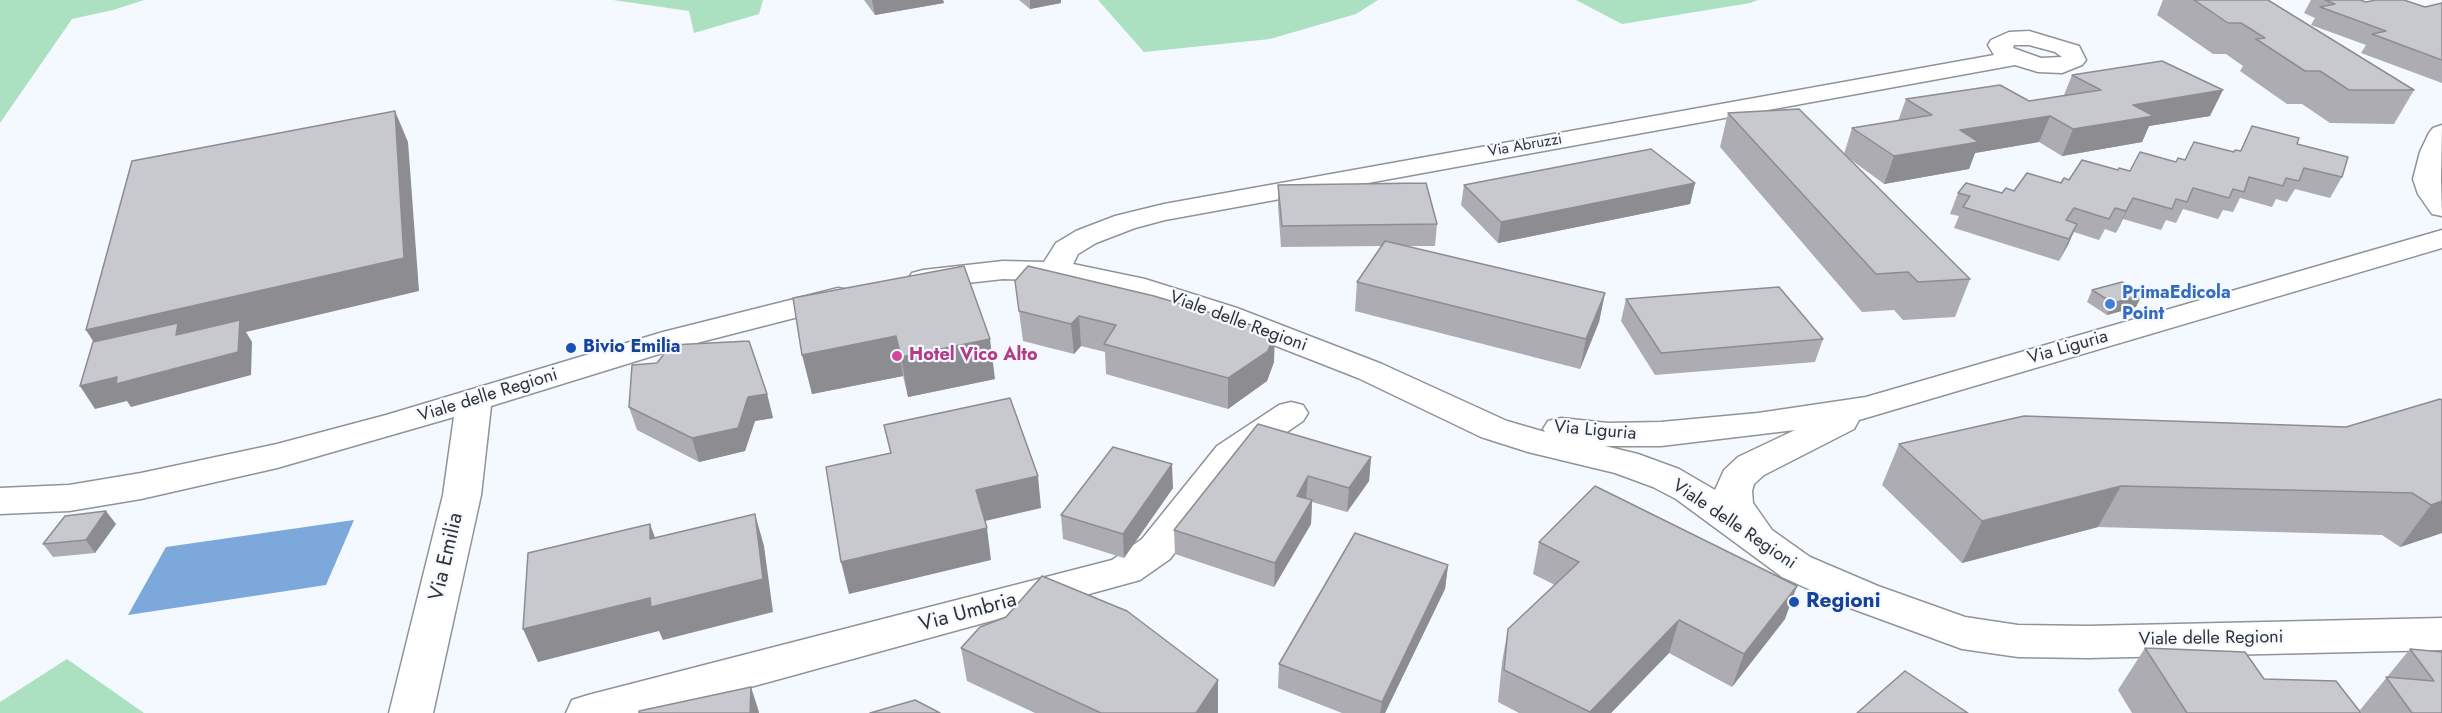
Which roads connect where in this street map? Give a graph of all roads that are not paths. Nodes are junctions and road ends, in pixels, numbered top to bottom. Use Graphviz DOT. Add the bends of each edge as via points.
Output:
graph roads {
  1 [pos="2014,58"];
  2 [pos="2442,133"];
  3 [pos="2442,208"];
  4 [pos="2442,239"];
  5 [pos="1055,270"];
  6 [pos="1432,398"];
  7 [pos="474,400"];
  8 [pos="1868,408"];
  9 [pos="1291,413"];
  10 [pos="0,501"];
  11 [pos="1762,542"];
  12 [pos="2442,634"];
  13 [pos="411,713"];
  14 [pos="588,713"];
  1 -- 5 [label="street, Via Abruzzi" via="1164,212 1086,237 1066,249"];
  2 -- 3 [label="street" via="2427,179"];
  4 -- 8 [label="street, Via Liguria"];
  5 -- 6 [label="street, Viale delle Regioni" via="1134,286 1226,315"];
  5 -- 7 [label="street, Viale delle Regioni" via="967,273 882,288 674,339"];
  6 -- 8 [label="street, Via Liguria" via="1535,425 1608,435 1708,430"];
  6 -- 11 [label="street, Viale delle Regioni" via="1508,434 1666,478"];
  7 -- 10 [label="street, Viale delle Regioni" via="338,440 208,472 69,498"];
  7 -- 13 [label="street, Via Emilia" via="462,495"];
  8 -- 11 [label="street, Via Liguria" via="1751,466 1737,479 1734,505"];
  9 -- 14 [label="street, Via Umbria" via="1230,454 1156,549 1126,570"];
  11 -- 12 [label="street, Viale delle Regioni" via="1822,580 1937,626 1989,638 2088,642"];
}
